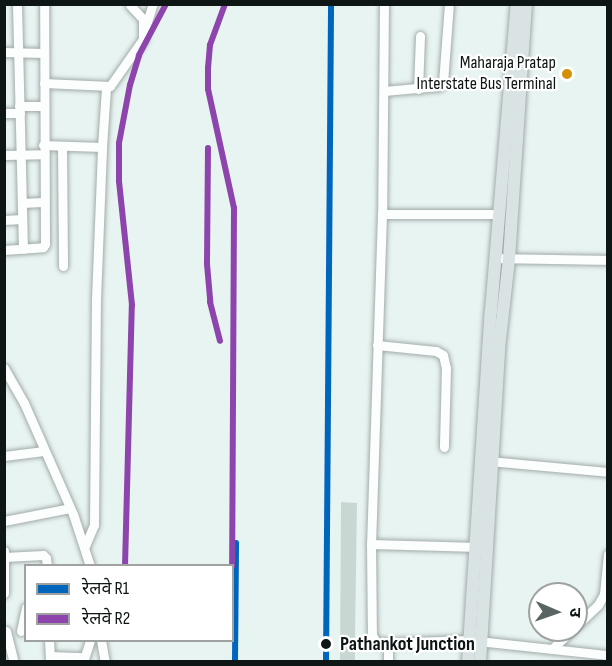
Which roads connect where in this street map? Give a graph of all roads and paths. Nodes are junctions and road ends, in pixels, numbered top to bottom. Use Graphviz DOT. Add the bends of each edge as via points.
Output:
graph roads {
  1 [pos="17,4"];
  2 [pos="44,4"];
  3 [pos="125,4"];
  4 [pos="153,4"];
  5 [pos="384,4"];
  6 [pos="449,4"];
  7 [pos="517,4"];
  8 [pos="526,4"];
  9 [pos="130,5"];
  10 [pos="143,32"];
  11 [pos="420,36"];
  12 [pos="4,52"];
  13 [pos="18,52"];
  14 [pos="44,53"];
  15 [pos="44,83"];
  16 [pos="106,88"];
  17 [pos="418,89"];
  18 [pos="384,91"];
  19 [pos="44,106"];
  20 [pos="19,110"];
  21 [pos="4,113"];
  22 [pos="62,146"];
  23 [pos="102,147"];
  24 [pos="43,149"];
  25 [pos="4,155"];
  26 [pos="21,155"];
  27 [pos="43,202"];
  28 [pos="22,203"];
  29 [pos="382,213"];
  30 [pos="499,213"];
  31 [pos="22,219"];
  32 [pos="4,220"];
  33 [pos="23,249"];
  34 [pos="4,250"];
  35 [pos="495,258"];
  36 [pos="509,259"];
  37 [pos="608,260"];
  38 [pos="63,266"];
  39 [pos="377,345"];
  40 [pos="4,368"];
  41 [pos="444,447"];
  42 [pos="44,451"];
  43 [pos="4,456"];
  44 [pos="487,461"];
  45 [pos="608,472"];
  46 [pos="70,508"];
  47 [pos="4,521"];
  48 [pos="371,543"];
  49 [pos="85,546"];
  50 [pos="480,547"];
  51 [pos="608,554"];
  52 [pos="5,555"];
  53 [pos="25,561"];
  54 [pos="46,564"];
  55 [pos="90,564"];
  56 [pos="5,587"];
  57 [pos="4,593"];
  58 [pos="588,614"];
  59 [pos="5,631"];
  60 [pos="23,631"];
  61 [pos="475,640"];
  62 [pos="49,642"];
  63 [pos="89,642"];
  64 [pos="101,642"];
  65 [pos="559,642"];
  66 [pos="388,643"];
  67 [pos="552,649"];
  68 [pos="608,655"];
  69 [pos="50,659"];
  70 [pos="83,659"];
  71 [pos="14,662"];
  72 [pos="105,662"];
  73 [pos="388,662"];
  74 [pos="468,662"];
  75 [pos="480,662"];
  1 -- 13 [label="street"];
  2 -- 14 [label="street"];
  3 -- 9 [label="street"];
  4 -- 10 [label="street"];
  5 -- 18 [label="street"];
  6 -- 17 [label="street" via="445,78 439,86"];
  7 -- 30 [label="main road"];
  8 -- 36 [label="main road"];
  9 -- 10 [label="street" via="143,19"];
  10 -- 16 [label="street" via="135,53"];
  11 -- 17 [label="street"];
  12 -- 13 [label="street"];
  13 -- 14 [label="street"];
  13 -- 20 [label="street"];
  14 -- 15 [label="street"];
  15 -- 16 [label="street"];
  15 -- 19 [label="street"];
  16 -- 23 [label="street"];
  17 -- 18 [label="street"];
  18 -- 29 [label="street"];
  19 -- 20 [label="street"];
  19 -- 24 [label="street"];
  20 -- 21 [label="street"];
  20 -- 26 [label="street"];
  22 -- 23 [label="street"];
  22 -- 24 [label="street"];
  22 -- 38 [label="street"];
  23 -- 49 [label="street" via="94,525"];
  24 -- 26 [label="street"];
  24 -- 27 [label="street"];
  25 -- 26 [label="street"];
  26 -- 28 [label="street"];
  27 -- 28 [label="street"];
  27 -- 33 [label="street" via="45,244"];
  28 -- 31 [label="street"];
  29 -- 30 [label="street"];
  29 -- 39 [label="street"];
  30 -- 35 [label="main road"];
  31 -- 32 [label="street"];
  31 -- 33 [label="street"];
  33 -- 34 [label="street"];
  35 -- 36 [label="street"];
  35 -- 44 [label="main road"];
  36 -- 37 [label="street"];
  36 -- 44 [label="main road"];
  39 -- 41 [label="street" via="443,355"];
  39 -- 48 [label="street"];
  40 -- 42 [label="street"];
  42 -- 43 [label="street"];
  42 -- 46 [label="street"];
  44 -- 45 [label="street"];
  44 -- 50 [label="main road"];
  46 -- 47 [label="street"];
  46 -- 49 [label="street"];
  48 -- 50 [label="street"];
  48 -- 66 [label="street" via="372,635 376,642"];
  49 -- 55 [label="street"];
  50 -- 61 [label="main road"];
  51 -- 58 [label="street" via="601,600"];
  52 -- 53 [label="street"];
  52 -- 56 [label="street"];
  53 -- 54 [label="street" via="44,555"];
  56 -- 57 [label="street"];
  59 -- 60 [label="street"];
  59 -- 71 [label="street"];
  61 -- 66 [label="street"];
  61 -- 67 [label="street"];
  61 -- 74 [label="main road"];
  61 -- 75 [label="main road"];
  62 -- 69 [label="street"];
  63 -- 70 [label="street"];
  64 -- 72 [label="street"];
  65 -- 67 [label="street"];
  66 -- 73 [label="street"];
  67 -- 68 [label="street"];
  69 -- 70 [label="street"];
}
